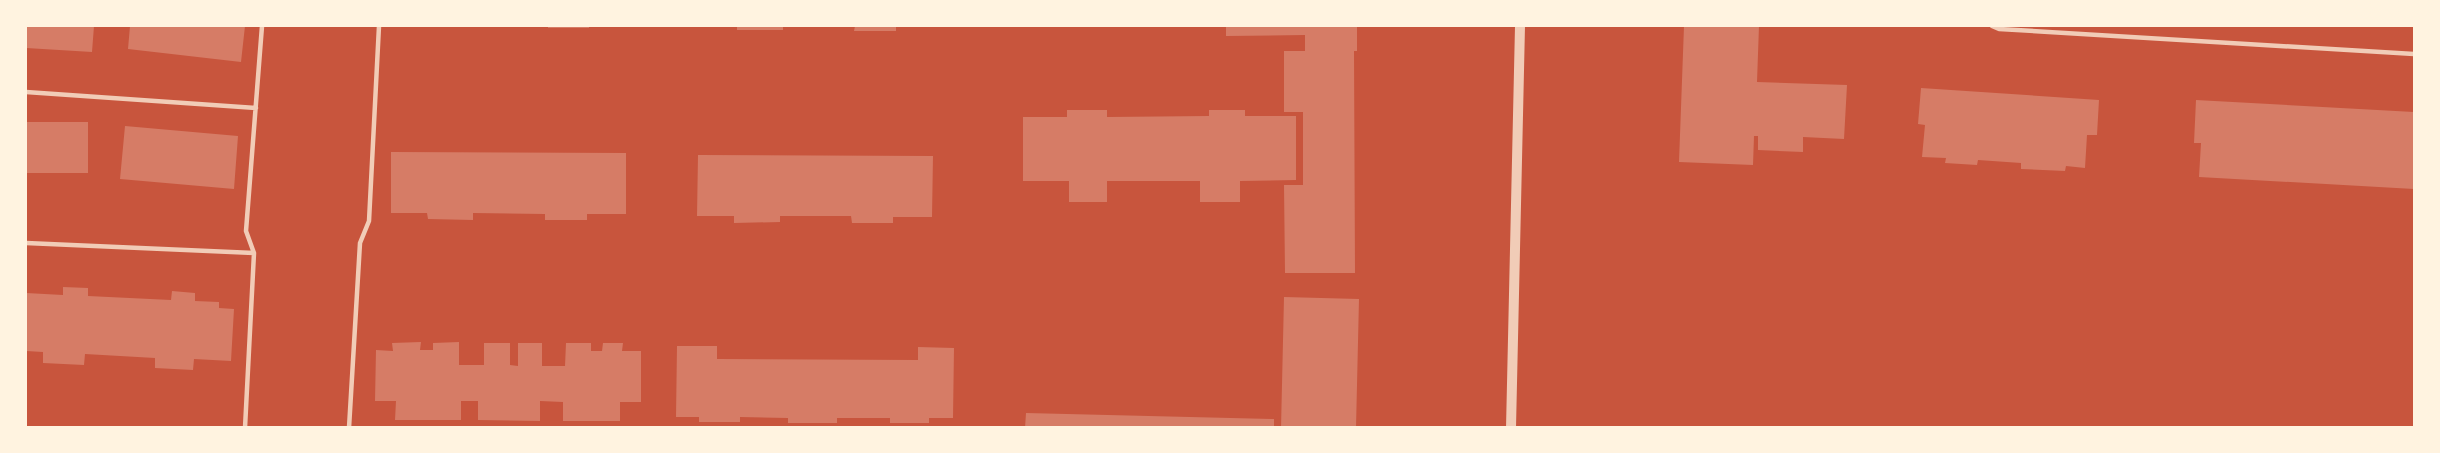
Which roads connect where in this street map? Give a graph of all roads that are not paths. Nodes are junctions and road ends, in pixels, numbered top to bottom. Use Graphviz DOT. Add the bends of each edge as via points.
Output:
graph roads {
  1 [pos="262,26"];
  2 [pos="379,26"];
  3 [pos="1520,26"];
  4 [pos="1992,26"];
  5 [pos="2415,54"];
  6 [pos="26,92"];
  7 [pos="256,108"];
  8 [pos="26,243"];
  9 [pos="254,253"];
  10 [pos="245,428"];
  11 [pos="350,428"];
  12 [pos="1511,428"];
  1 -- 7 [label="lane"];
  2 -- 11 [label="lane" via="369,221 360,243"];
  3 -- 12 [label="street"];
  4 -- 5 [label="lane"];
  6 -- 7 [label="lane"];
  7 -- 9 [label="lane" via="246,231"];
  8 -- 9 [label="lane"];
  9 -- 10 [label="lane"];
}
